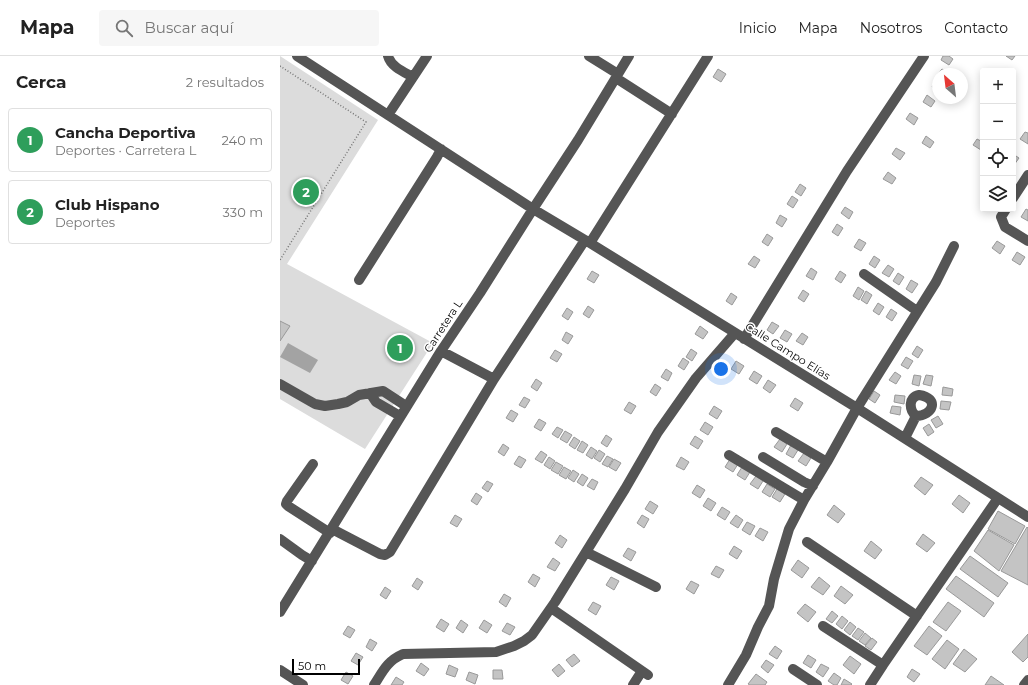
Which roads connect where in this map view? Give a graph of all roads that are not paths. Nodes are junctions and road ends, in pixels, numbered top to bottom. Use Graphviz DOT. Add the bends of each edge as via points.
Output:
graph roads {
  1 [pos="297,56"];
  2 [pos="388,56"];
  3 [pos="427,56"];
  4 [pos="589,56"];
  5 [pos="630,56"];
  6 [pos="708,56"];
  7 [pos="924,56"];
  8 [pos="309,59"];
  9 [pos="617,76"];
  10 [pos="413,77"];
  11 [pos="388,114"];
  12 [pos="672,114"];
  13 [pos="441,149"];
  14 [pos="1028,175"];
  15 [pos="1016,193"];
  16 [pos="533,209"];
  17 [pos="1004,212"];
  18 [pos="588,241"];
  19 [pos="1028,241"];
  20 [pos="954,246"];
  21 [pos="864,274"];
  22 [pos="359,280"];
  23 [pos="917,311"];
  24 [pos="735,332"];
  25 [pos="744,339"];
  26 [pos="441,351"];
  27 [pos="494,379"];
  28 [pos="280,384"];
  29 [pos="370,393"];
  30 [pos="406,406"];
  31 [pos="857,408"];
  32 [pos="400,416"];
  33 [pos="916,416"];
  34 [pos="776,432"];
  35 [pos="905,438"];
  36 [pos="729,455"];
  37 [pos="763,457"];
  38 [pos="827,462"];
  39 [pos="312,464"];
  40 [pos="813,486"];
  41 [pos="998,498"];
  42 [pos="804,500"];
  43 [pos="1028,517"];
  44 [pos="331,531"];
  45 [pos="280,539"];
  46 [pos="807,542"];
  47 [pos="586,552"];
  48 [pos="312,561"];
  49 [pos="656,587"];
  50 [pos="282,605"];
  51 [pos="551,608"];
  52 [pos="917,616"];
  53 [pos="823,626"];
  54 [pos="883,665"];
  55 [pos="793,669"];
  56 [pos="280,670"];
  57 [pos="1028,680"];
  58 [pos="303,685"];
  59 [pos="374,685"];
  60 [pos="633,685"];
  61 [pos="728,685"];
  62 [pos="818,685"];
  63 [pos="870,685"];
  64 [pos="1024,685"];
  1 -- 8 [label="street, Calle Campo Elías"];
  2 -- 10 [label="street" via="397,68"];
  3 -- 10 [label="street"];
  4 -- 9 [label="street"];
  5 -- 9 [label="street, Carretera L"];
  6 -- 12 [label="street"];
  7 -- 25 [label="street" via="847,171"];
  8 -- 11 [label="street, Calle Campo Elías"];
  9 -- 12 [label="street"];
  9 -- 16 [label="street, Carretera L"];
  10 -- 11 [label="street"];
  11 -- 13 [label="street, Calle Campo Elías"];
  12 -- 18 [label="street"];
  13 -- 16 [label="street, Calle Campo Elías"];
  13 -- 22 [label="street"];
  14 -- 15 [label="street"];
  16 -- 18 [label="street, Calle Campo Elías"];
  16 -- 26 [label="street, Carretera L"];
  17 -- 19 [label="street" via="1001,216 1005,227"];
  18 -- 24 [label="street, Calle Campo Elías"];
  18 -- 27 [label="street"];
  20 -- 23 [label="street" via="936,282"];
  21 -- 23 [label="street"];
  23 -- 31 [label="street"];
  24 -- 25 [label="street, Calle Campo Elías"];
  24 -- 47 [label="street" via="696,378 658,432"];
  25 -- 31 [label="street, Calle Campo Elías"];
  26 -- 27 [label="street"];
  26 -- 30 [label="street, Carretera L"];
  27 -- 44 [label="street" via="390,552 380,554"];
  28 -- 29 [label="street" via="320,406 347,402 359,395"];
  29 -- 30 [label="street" via="383,391"];
  29 -- 32 [label="street" via="376,402"];
  30 -- 32 [label="street, Carretera L"];
  31 -- 35 [label="street, Calle Campo Elías"];
  31 -- 38 [label="street"];
  32 -- 44 [label="street, Carretera L"];
  33 -- 35 [label="street"];
  34 -- 38 [label="street"];
  35 -- 41 [label="street, Calle Campo Elías"];
  36 -- 42 [label="street"];
  37 -- 40 [label="street"];
  38 -- 40 [label="street"];
  39 -- 44 [label="street" via="286,504"];
  40 -- 42 [label="street"];
  41 -- 43 [label="street, Calle Campo Elías"];
  41 -- 52 [label="street"];
  42 -- 61 [label="street" via="789,529 769,606 746,655"];
  44 -- 48 [label="street, Carretera L"];
  45 -- 48 [label="street"];
  46 -- 52 [label="street"];
  47 -- 49 [label="street"];
  47 -- 51 [label="street"];
  48 -- 50 [label="street, Carretera L"];
  51 -- 59 [label="street" via="532,635 514,646 496,652 403,654 388,663"];
  51 -- 60 [label="street" via="645,673"];
  52 -- 54 [label="street"];
  53 -- 54 [label="street"];
  54 -- 63 [label="street"];
  55 -- 62 [label="street"];
  56 -- 58 [label="street"];
  57 -- 64 [label="street"];
}
